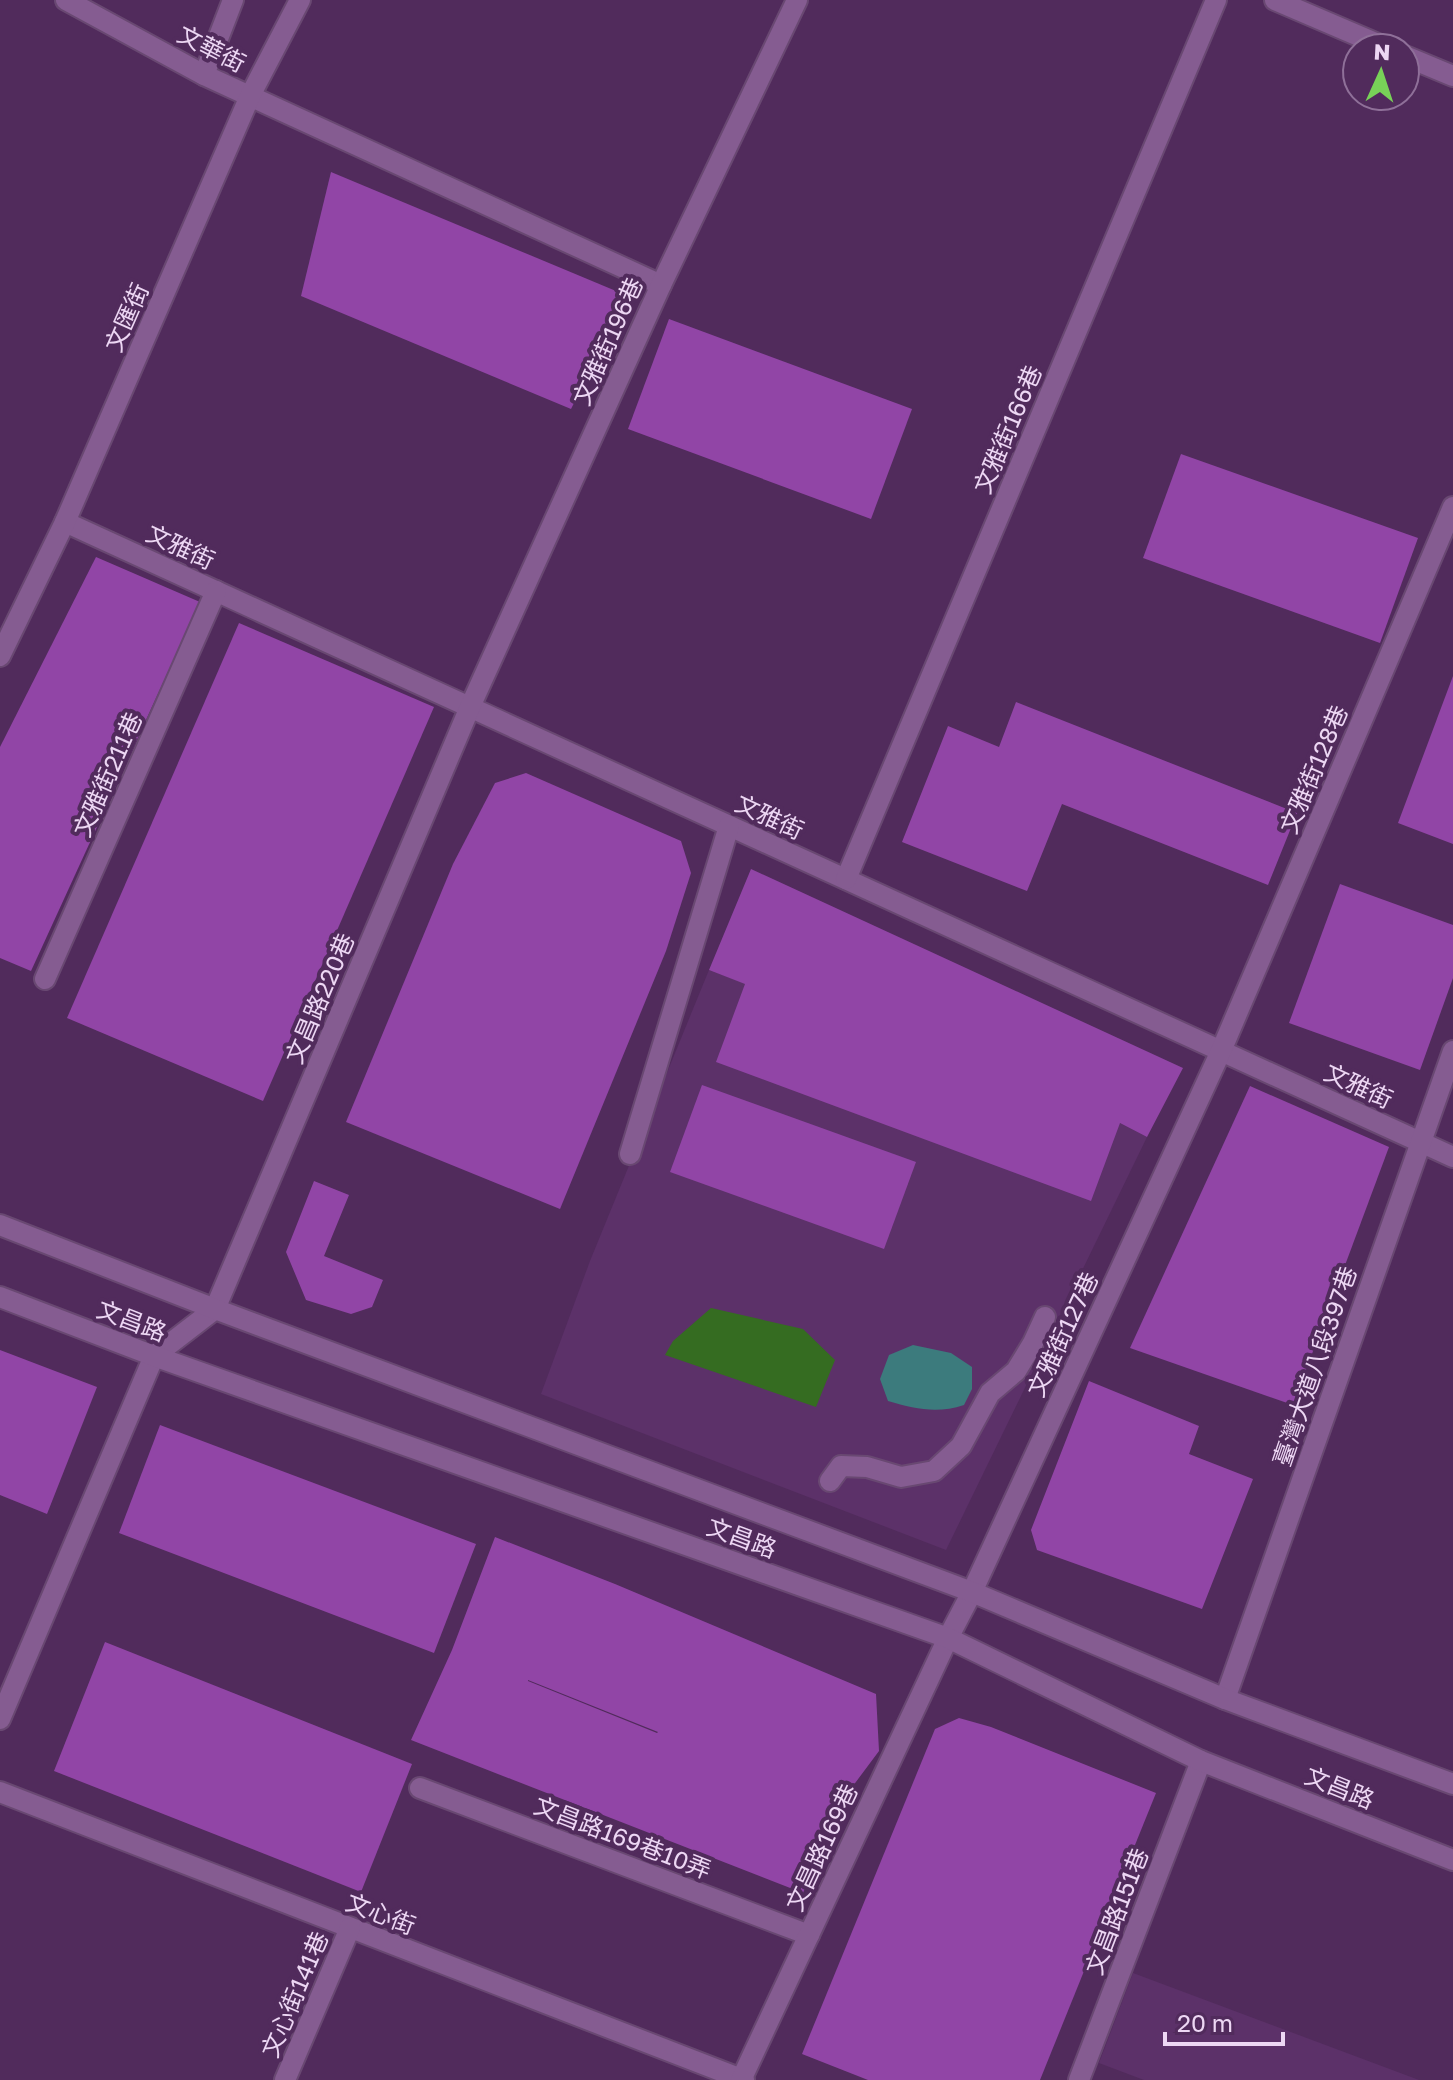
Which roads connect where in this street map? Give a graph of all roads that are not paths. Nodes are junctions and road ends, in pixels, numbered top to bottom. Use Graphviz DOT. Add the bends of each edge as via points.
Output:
graph roads {
  1 [pos="66,0"];
  2 [pos="233,0"];
  3 [pos="300,0"];
  4 [pos="797,0"];
  5 [pos="1216,0"];
  6 [pos="1275,0"];
  7 [pos="1350,32"];
  8 [pos="1421,63"];
  9 [pos="204,75"];
  10 [pos="1453,76"];
  11 [pos="250,96"];
  12 [pos="661,285"];
  13 [pos="1453,507"];
  14 [pos="65,522"];
  15 [pos="216,591"];
  16 [pos="0,656"];
  17 [pos="470,707"];
  18 [pos="729,826"];
  19 [pos="846,879"];
  20 [pos="45,979"];
  21 [pos="1221,1051"];
  22 [pos="1453,1051"];
  23 [pos="1419,1142"];
  24 [pos="630,1154"];
  25 [pos="1453,1157"];
  26 [pos="0,1225"];
  27 [pos="0,1297"];
  28 [pos="215,1309"];
  29 [pos="1045,1317"];
  30 [pos="154,1356"];
  31 [pos="830,1481"];
  32 [pos="972,1592"];
  33 [pos="948,1638"];
  34 [pos="1225,1699"];
  35 [pos="0,1719"];
  36 [pos="1201,1761"];
  37 [pos="1453,1784"];
  38 [pos="420,1788"];
  39 [pos="0,1792"];
  40 [pos="1453,1860"];
  41 [pos="350,1928"];
  42 [pos="809,1935"];
  43 [pos="285,2080"];
  44 [pos="742,2080"];
  45 [pos="1079,2080"];
  1 -- 9 [label="street, 文華街"];
  2 -- 9 [label="street"];
  3 -- 11 [label="street, 文匯街"];
  4 -- 12 [label="street, 文雅街196巷"];
  5 -- 19 [label="street, 文雅街166巷"];
  6 -- 7 [label="street"];
  8 -- 10 [label="street"];
  9 -- 11 [label="street, 文華街"];
  11 -- 12 [label="street, 文華街"];
  11 -- 14 [label="street, 文匯街"];
  12 -- 17 [label="street, 文雅街196巷"];
  13 -- 21 [label="street, 文雅街128巷"];
  14 -- 15 [label="street, 文雅街"];
  14 -- 16 [label="street, 文匯街"];
  15 -- 17 [label="street, 文雅街"];
  15 -- 20 [label="street, 文雅街211巷"];
  17 -- 18 [label="street, 文雅街"];
  17 -- 28 [label="street, 文昌路220巷"];
  18 -- 19 [label="street, 文雅街"];
  18 -- 24 [label="street"];
  19 -- 21 [label="street, 文雅街"];
  21 -- 23 [label="street, 文雅街"];
  21 -- 32 [label="street, 文雅街127巷"];
  22 -- 23 [label="street, 臺灣大道八段397巷"];
  23 -- 25 [label="street, 文雅街"];
  23 -- 34 [label="street, 臺灣大道八段397巷"];
  26 -- 28 [label="street, 文昌路"];
  27 -- 30 [label="street, 文昌路"];
  28 -- 30 [label="street"];
  28 -- 32 [label="street, 文昌路"];
  29 -- 31 [label="street" via="1016,1371 990,1393 961,1446 934,1471 901,1477 841,1466"];
  30 -- 33 [label="street, 文昌路"];
  30 -- 35 [label="street"];
  32 -- 33 [label="street, 文雅街127巷"];
  32 -- 34 [label="street, 文昌路"];
  33 -- 36 [label="street, 文昌路"];
  33 -- 42 [label="street, 文昌路169巷"];
  34 -- 37 [label="street, 文昌路"];
  36 -- 40 [label="street, 文昌路"];
  36 -- 45 [label="street, 文昌路151巷"];
  38 -- 42 [label="street, 文昌路169巷10弄"];
  39 -- 41 [label="street, 文心街"];
  41 -- 43 [label="street, 文心街141巷"];
  41 -- 44 [label="street, 文心街"];
  42 -- 44 [label="street, 文昌路169巷"];
}
